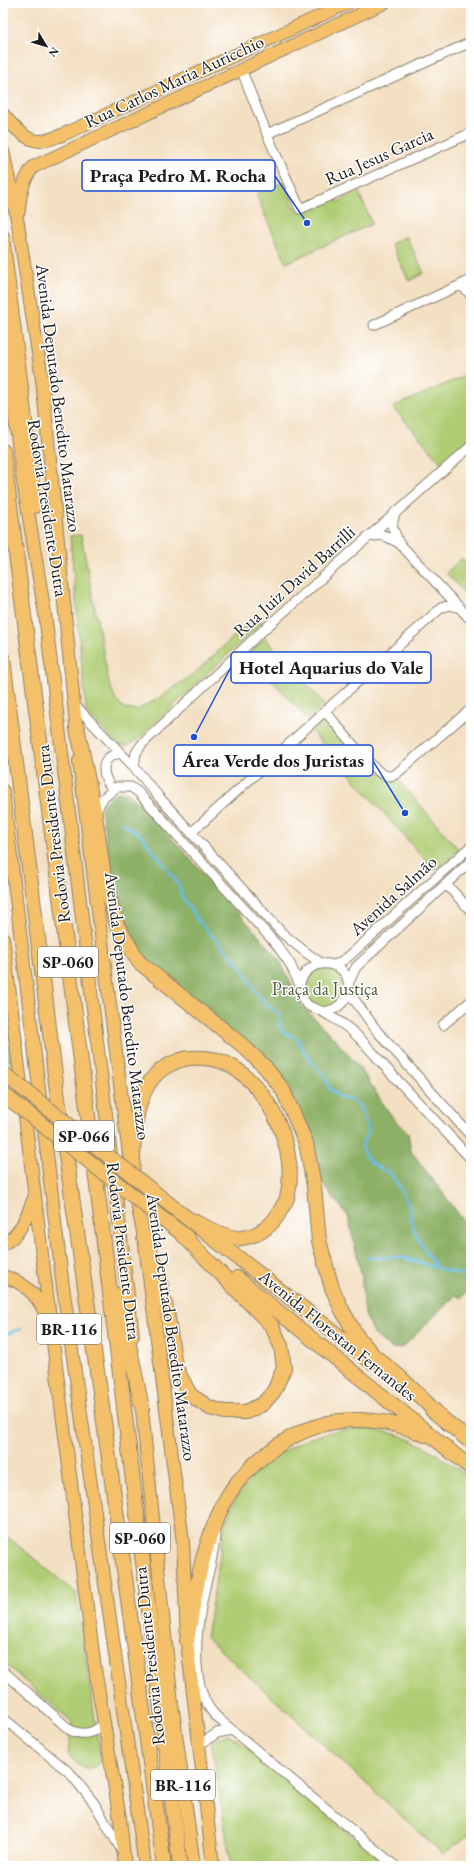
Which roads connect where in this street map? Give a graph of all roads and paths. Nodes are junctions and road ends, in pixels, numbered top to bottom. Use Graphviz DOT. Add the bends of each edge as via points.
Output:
graph roads {
  1 [pos="348,3"];
  2 [pos="384,3"];
  3 [pos="471,42"];
  4 [pos="244,50"];
  5 [pos="241,69"];
  6 [pos="3,114"];
  7 [pos="471,133"];
  8 [pos="267,134"];
  9 [pos="3,152"];
  10 [pos="18,224"];
  11 [pos="3,236"];
  12 [pos="471,280"];
  13 [pos="461,285"];
  14 [pos="471,295"];
  15 [pos="3,323"];
  16 [pos="374,325"];
  17 [pos="471,446"];
  18 [pos="3,451"];
  19 [pos="395,512"];
  20 [pos="367,537"];
  21 [pos="399,543"];
  22 [pos="460,608"];
  23 [pos="45,614"];
  24 [pos="471,620"];
  25 [pos="3,659"];
  26 [pos="74,704"];
  27 [pos="471,709"];
  28 [pos="325,711"];
  29 [pos="77,728"];
  30 [pos="120,753"];
  31 [pos="134,767"];
  32 [pos="112,789"];
  33 [pos="3,791"];
  34 [pos="95,815"];
  35 [pos="191,833"];
  36 [pos="471,846"];
  37 [pos="462,854"];
  38 [pos="468,864"];
  39 [pos="446,884"];
  40 [pos="471,911"];
  41 [pos="3,938"];
  42 [pos="322,964"];
  43 [pos="334,966"];
  44 [pos="300,985"];
  45 [pos="348,987"];
  46 [pos="471,1001"];
  47 [pos="323,1012"];
  48 [pos="443,1025"];
  49 [pos="3,1073"];
  50 [pos="3,1094"];
  51 [pos="471,1136"];
  52 [pos="471,1159"];
  53 [pos="132,1178"];
  54 [pos="35,1197"];
  55 [pos="100,1210"];
  56 [pos="189,1219"];
  57 [pos="181,1233"];
  58 [pos="144,1237"];
  59 [pos="3,1244"];
  60 [pos="8,1278"];
  61 [pos="50,1327"];
  62 [pos="142,1408"];
  63 [pos="440,1416"];
  64 [pos="440,1442"];
  65 [pos="471,1442"];
  66 [pos="471,1468"];
  67 [pos="215,1524"];
  68 [pos="187,1641"];
  69 [pos="3,1671"];
  70 [pos="3,1718"];
  71 [pos="104,1724"];
  72 [pos="232,1730"];
  73 [pos="199,1745"];
  74 [pos="125,1861"];
  75 [pos="145,1866"];
  76 [pos="164,1866"];
  77 [pos="180,1866"];
  78 [pos="194,1866"];
  79 [pos="213,1866"];
  80 [pos="395,1866"];
  1 -- 4 [label="main road, Rua Carlos Maria Auricchio"];
  2 -- 5 [label="main road, Rua Carlos Maria Auricchio"];
  3 -- 8 [label="street"];
  4 -- 5 [label="main road"];
  4 -- 6 [label="main road, Rua Carlos Maria Auricchio" via="62,135 41,141 26,136"];
  5 -- 8 [label="street"];
  5 -- 10 [label="main road, Rua Carlos Maria Auricchio" via="33,167 24,180 19,199"];
  7 -- 8 [label="street, Rua Jesus Garcia" via="300,209"];
  9 -- 10 [label="main road, Avenida Deputado Benedito Matarazzo"];
  10 -- 26 [label="main road, Avenida Deputado Benedito Matarazzo" via="42,379"];
  11 -- 23 [label="main road" via="28,437"];
  12 -- 13 [label="street"];
  13 -- 14 [label="street"];
  13 -- 16 [label="street"];
  15 -- 23 [label="main road, Rodovia Presidente Dutra / BR-116" via="22,475"];
  17 -- 19 [label="street, Rua Juiz David Barrilli"];
  18 -- 55 [label="highway, Rodovia Presidente Dutra / SP-060"];
  19 -- 20 [label="street, Rua Juiz David Barrilli"];
  19 -- 21 [label="street" via="392,526"];
  20 -- 21 [label="street" via="383,535"];
  20 -- 31 [label="street, Rua Juiz David Barrilli" via="142,744 136,753"];
  21 -- 22 [label="street"];
  22 -- 24 [label="street"];
  22 -- 28 [label="street" via="450,605 441,608"];
  23 -- 62 [label="main road, Rodovia Presidente Dutra / BR-116"];
  25 -- 76 [label="highway, Rodovia Presidente Dutra / SP-060" via="58,1099"];
  26 -- 29 [label="main road, Avenida Deputado Benedito Matarazzo"];
  26 -- 30 [label="street"];
  27 -- 28 [label="street" via="396,774 390,776 382,774 373,766"];
  28 -- 35 [label="street"];
  29 -- 34 [label="highway"];
  29 -- 53 [label="main road, Avenida Deputado Benedito Matarazzo" via="80,780"];
  30 -- 31 [label="street"];
  30 -- 32 [label="street" via="109,757 104,766 104,776"];
  31 -- 35 [label="street"];
  32 -- 34 [label="street" via="102,799"];
  32 -- 44 [label="street" via="131,787 149,803 276,944 289,962"];
  33 -- 75 [label="main road, Rodovia Presidente Dutra / BR-116" via="63,1287"];
  34 -- 63 [label="highway" via="104,877 117,925 138,962 242,1045 283,1090 306,1143 314,1186 319,1241 332,1288 342,1310 356,1335 374,1356"];
  35 -- 42 [label="street" via="282,933"];
  36 -- 37 [label="street, Avenida Salmão"];
  37 -- 38 [label="street"];
  37 -- 43 [label="street, Avenida Salmão" via="348,957"];
  38 -- 39 [label="street, Avenida Salmão"];
  39 -- 40 [label="street"];
  39 -- 45 [label="street, Avenida Salmão" via="356,967"];
  41 -- 54 [label="main road"];
  42 -- 43 [label="street"];
  42 -- 44 [label="street" via="305,972"];
  43 -- 45 [label="street" via="346,975"];
  44 -- 47 [label="street" via="300,993 308,1006"];
  45 -- 47 [label="street" via="342,1004"];
  45 -- 51 [label="street" via="377,1031"];
  46 -- 48 [label="street"];
  47 -- 52 [label="street" via="350,1029"];
  49 -- 56 [label="highway, SP-066, bridge"];
  50 -- 57 [label="highway, SP-066, bridge"];
  53 -- 56 [label="highway" via="136,1125 141,1101 149,1084 162,1068 184,1058 208,1057 231,1066 248,1079 268,1103 280,1127 288,1153 290,1177 287,1198 275,1222 258,1233 241,1238 224,1235"];
  53 -- 58 [label="main road, Avenida Deputado Benedito Matarazzo"];
  54 -- 59 [label="main road" via="22,1226"];
  54 -- 61 [label="main road"];
  55 -- 62 [label="highway"];
  55 -- 77 [label="highway, Rodovia Presidente Dutra / SP-060"];
  56 -- 63 [label="highway, Avenida Florestan Fernandes"];
  57 -- 58 [label="highway" via="272,1326 281,1346 284,1368 274,1391 263,1404 246,1412 225,1412 210,1408 190,1395 175,1366 158,1274"];
  57 -- 64 [label="highway, Avenida Florestan Fernandes"];
  58 -- 68 [label="main road, Avenida Deputado Benedito Matarazzo" via="183,1542"];
  60 -- 61 [label="main road" via="32,1291 41,1302"];
  61 -- 71 [label="main road"];
  62 -- 78 [label="main road, Rodovia Presidente Dutra / BR-116" via="172,1704"];
  63 -- 65 [label="highway, Avenida Florestan Fernandes"];
  64 -- 66 [label="highway, Avenida Florestan Fernandes"];
  64 -- 67 [label="highway" via="420,1432 394,1424 344,1421 318,1426 292,1438 251,1466 225,1500"];
  67 -- 68 [label="highway" via="204,1550 197,1578"];
  67 -- 72 [label="street" via="212,1564 202,1602 198,1635 197,1674 207,1704"];
  68 -- 73 [label="main road, Avenida Deputado Benedito Matarazzo"];
  69 -- 71 [label="street" via="70,1730 88,1733"];
  70 -- 74 [label="street" via="70,1773 94,1803"];
  71 -- 74 [label="main road"];
  72 -- 73 [label="street" via="217,1733"];
  72 -- 80 [label="street"];
  73 -- 79 [label="main road, Avenida Deputado Benedito Matarazzo"];
}
